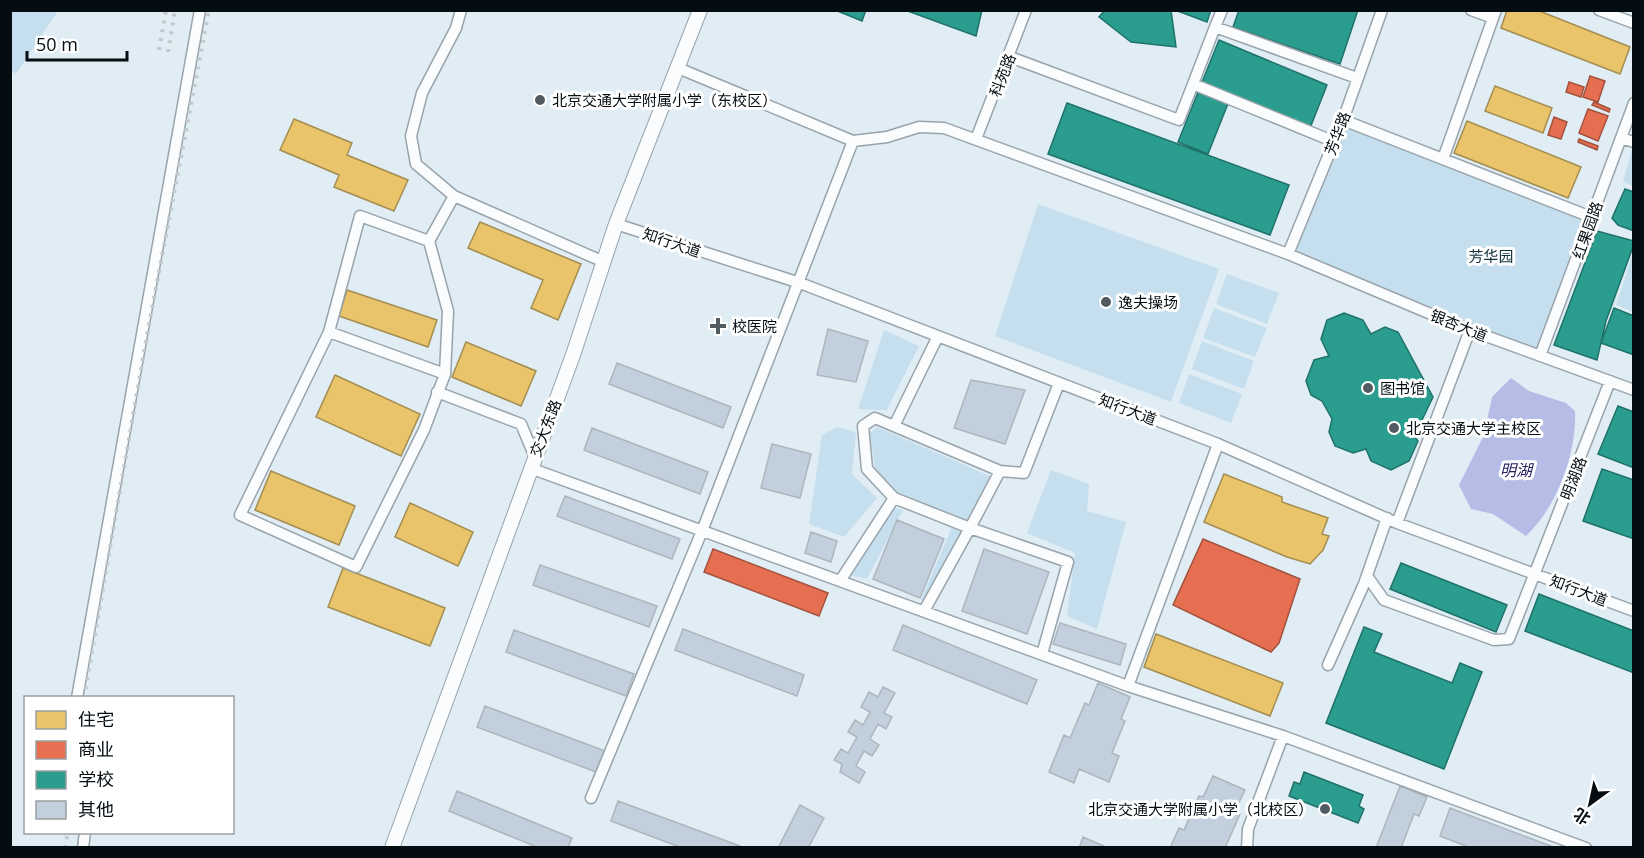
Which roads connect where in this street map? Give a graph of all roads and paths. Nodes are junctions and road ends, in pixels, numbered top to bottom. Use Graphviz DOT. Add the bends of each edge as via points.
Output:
graph roads {
  1 [pos="200,10"];
  2 [pos="461,10"];
  3 [pos="700,10"];
  4 [pos="1026,10"];
  5 [pos="1222,10"];
  6 [pos="1382,10"];
  7 [pos="1472,10"];
  8 [pos="1599,10"];
  9 [pos="1495,14"];
  10 [pos="1634,23"];
  11 [pos="1215,27"];
  12 [pos="1010,57"];
  13 [pos="678,68"];
  14 [pos="1357,78"];
  15 [pos="1193,84"];
  16 [pos="1634,103"];
  17 [pos="1343,120"];
  18 [pos="1621,138"];
  19 [pos="976,139"];
  20 [pos="853,141"];
  21 [pos="1335,142"];
  22 [pos="1634,142"];
  23 [pos="1443,159"];
  24 [pos="454,196"];
  25 [pos="1591,218"];
  26 [pos="616,224"];
  27 [pos="429,242"];
  28 [pos="1288,254"];
  29 [pos="604,262"];
  30 [pos="800,283"];
  31 [pos="1470,330"];
  32 [pos="329,332"];
  33 [pos="938,336"];
  34 [pos="1540,356"];
  35 [pos="445,374"];
  36 [pos="1610,381"];
  37 [pos="1059,383"];
  38 [pos="1634,390"];
  39 [pos="437,392"];
  40 [pos="894,426"];
  41 [pos="1218,444"];
  42 [pos="532,461"];
  43 [pos="1000,471"];
  44 [pos="894,498"];
  45 [pos="1392,520"];
  46 [pos="970,528"];
  47 [pos="702,531"];
  48 [pos="1536,574"];
  49 [pos="1367,576"];
  50 [pos="840,581"];
  51 [pos="924,611"];
  52 [pos="1634,611"];
  53 [pos="1042,654"];
  54 [pos="1328,665"];
  55 [pos="1128,686"];
  56 [pos="77,696"];
  57 [pos="1283,736"];
  58 [pos="591,798"];
  59 [pos="392,848"];
  60 [pos="1246,848"];
  61 [pos="1586,848"];
  1 -- 56 [label="street"];
  2 -- 24 [label="street" via="456,28 422,93 411,136 416,164"];
  3 -- 13 [label="street, 交大东路"];
  4 -- 12 [label="street, 科苑路"];
  5 -- 11 [label="street"];
  6 -- 14 [label="street, 芳华路"];
  7 -- 9 [label="street"];
  8 -- 10 [label="street"];
  9 -- 23 [label="street"];
  11 -- 14 [label="street"];
  11 -- 15 [label="street"];
  12 -- 15 [label="street" via="1179,120"];
  12 -- 19 [label="street, 科苑路"];
  13 -- 20 [label="street"];
  13 -- 26 [label="street, 交大东路"];
  14 -- 17 [label="street, 芳华路"];
  15 -- 21 [label="street"];
  16 -- 18 [label="street, 红果园路"];
  17 -- 21 [label="street, 芳华路"];
  17 -- 23 [label="street"];
  18 -- 22 [label="street"];
  18 -- 25 [label="street, 红果园路"];
  19 -- 20 [label="street, 银杏大道" via="944,128 919,127 887,137"];
  19 -- 28 [label="street, 银杏大道"];
  20 -- 30 [label="street"];
  21 -- 28 [label="street, 芳华路"];
  23 -- 25 [label="street"];
  24 -- 27 [label="street"];
  24 -- 29 [label="street"];
  25 -- 34 [label="street, 红果园路"];
  26 -- 29 [label="street, 交大东路"];
  26 -- 30 [label="street, 知行大道"];
  27 -- 32 [label="street" via="360,216"];
  27 -- 35 [label="street" via="448,311"];
  28 -- 31 [label="street, 银杏大道"];
  29 -- 42 [label="street, 交大东路"];
  30 -- 33 [label="street, 知行大道"];
  30 -- 47 [label="street"];
  31 -- 34 [label="street, 银杏大道"];
  31 -- 45 [label="street"];
  32 -- 35 [label="street"];
  32 -- 39 [label="street" via="240,515 356,567 424,430"];
  33 -- 37 [label="street, 知行大道"];
  33 -- 40 [label="street"];
  34 -- 36 [label="street, 银杏大道"];
  35 -- 39 [label="street"];
  36 -- 38 [label="street, 银杏大道"];
  36 -- 48 [label="street, 明湖路"];
  37 -- 41 [label="street, 知行大道"];
  37 -- 43 [label="street" via="1024,473"];
  39 -- 42 [label="street" via="521,424"];
  40 -- 43 [label="street"];
  40 -- 44 [label="street" via="875,418 863,426 867,469"];
  41 -- 45 [label="street, 知行大道"];
  41 -- 55 [label="street"];
  42 -- 47 [label="street"];
  42 -- 59 [label="street, 交大东路"];
  43 -- 46 [label="street"];
  44 -- 46 [label="street"];
  44 -- 50 [label="street"];
  45 -- 48 [label="street, 知行大道"];
  45 -- 49 [label="street"];
  46 -- 51 [label="street"];
  46 -- 53 [label="street" via="1068,562"];
  47 -- 50 [label="street"];
  47 -- 58 [label="street"];
  48 -- 49 [label="street, 明湖路" via="1509,639 1494,640 1384,600"];
  48 -- 52 [label="street, 知行大道"];
  49 -- 54 [label="street"];
  50 -- 51 [label="street"];
  51 -- 53 [label="street"];
  53 -- 55 [label="street"];
  55 -- 57 [label="street"];
  57 -- 60 [label="street" via="1248,829"];
  57 -- 61 [label="street"];
}
